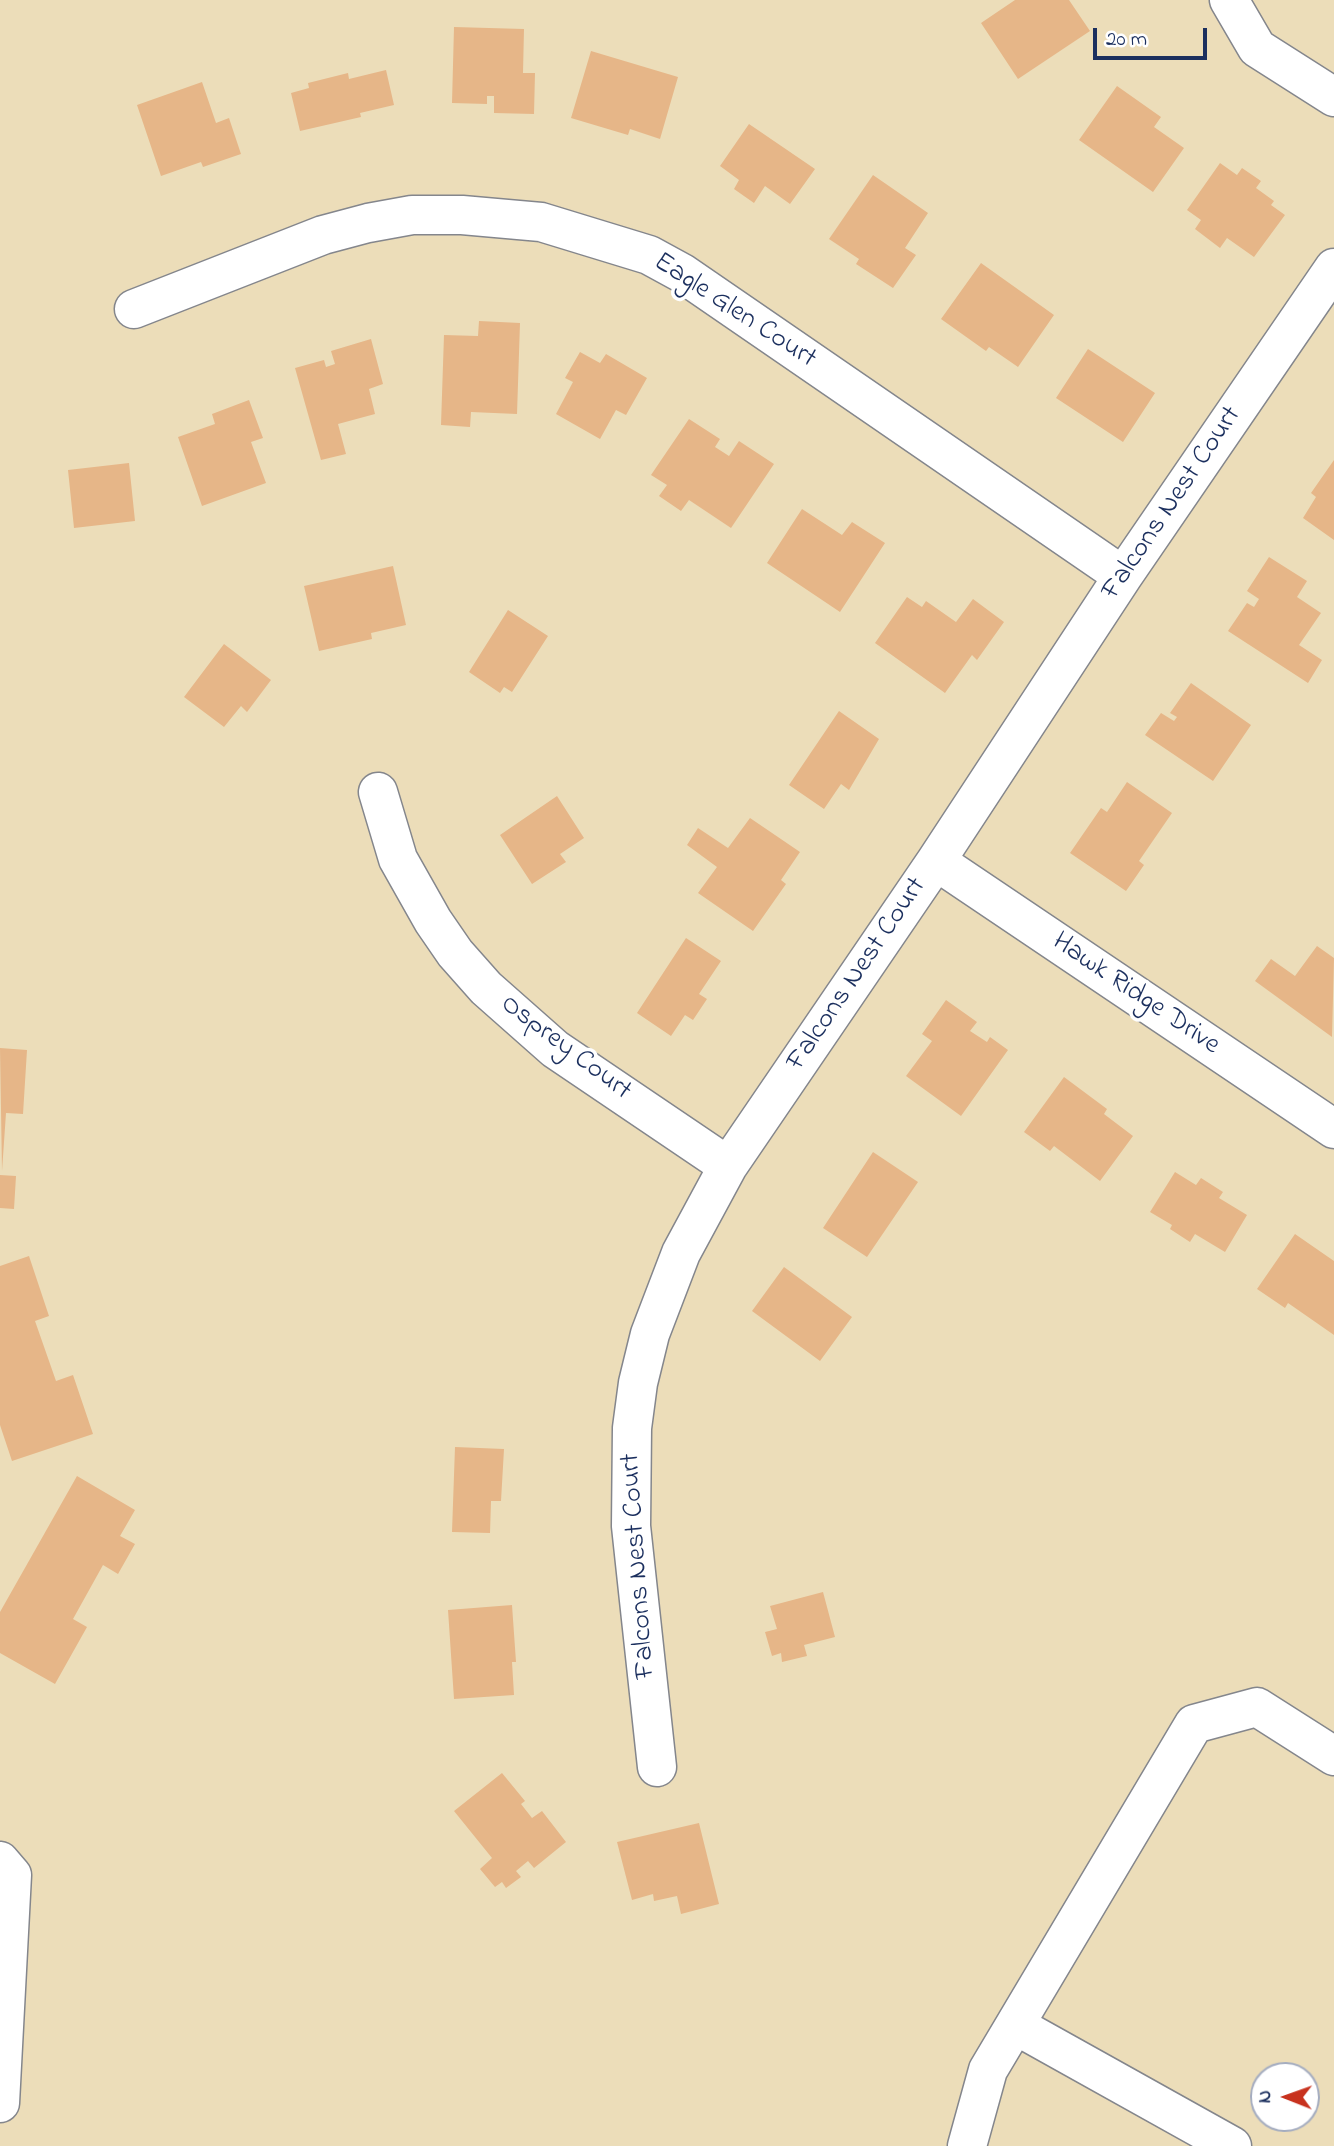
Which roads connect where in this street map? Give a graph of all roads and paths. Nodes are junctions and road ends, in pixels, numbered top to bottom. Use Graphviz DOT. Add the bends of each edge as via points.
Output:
graph roads {
  1 [pos="1229,0"];
  2 [pos="1334,97"];
  3 [pos="1334,268"];
  4 [pos="134,309"];
  5 [pos="1123,576"];
  6 [pos="378,792"];
  7 [pos="936,861"];
  8 [pos="1334,1129"];
  9 [pos="728,1166"];
  10 [pos="1334,1756"];
  11 [pos="657,1767"];
  12 [pos="0,1861"];
  13 [pos="1015,2025"];
  14 [pos="0,2103"];
  15 [pos="967,2146"];
  16 [pos="1232,2146"];
  1 -- 2 [label="street" via="1256,48"];
  3 -- 5 [label="street, Falcons Nest Court"];
  4 -- 5 [label="street, Eagle Glen Court" via="323,235 368,223 412,215 541,222 638,251 681,273"];
  5 -- 7 [label="street, Falcons Nest Court"];
  6 -- 9 [label="street, Osprey Court" via="398,859 433,921 486,988 555,1049"];
  7 -- 8 [label="street, Hawk Ridge Drive"];
  7 -- 9 [label="street, Falcons Nest Court"];
  9 -- 11 [label="street, Falcons Nest Court" via="681,1253 650,1335 632,1428 631,1527"];
  10 -- 13 [label="street" via="1257,1707 1194,1724"];
  12 -- 14 [label="street" via="12,1875"];
  13 -- 15 [label="street" via="988,2070"];
  13 -- 16 [label="street"];
}
